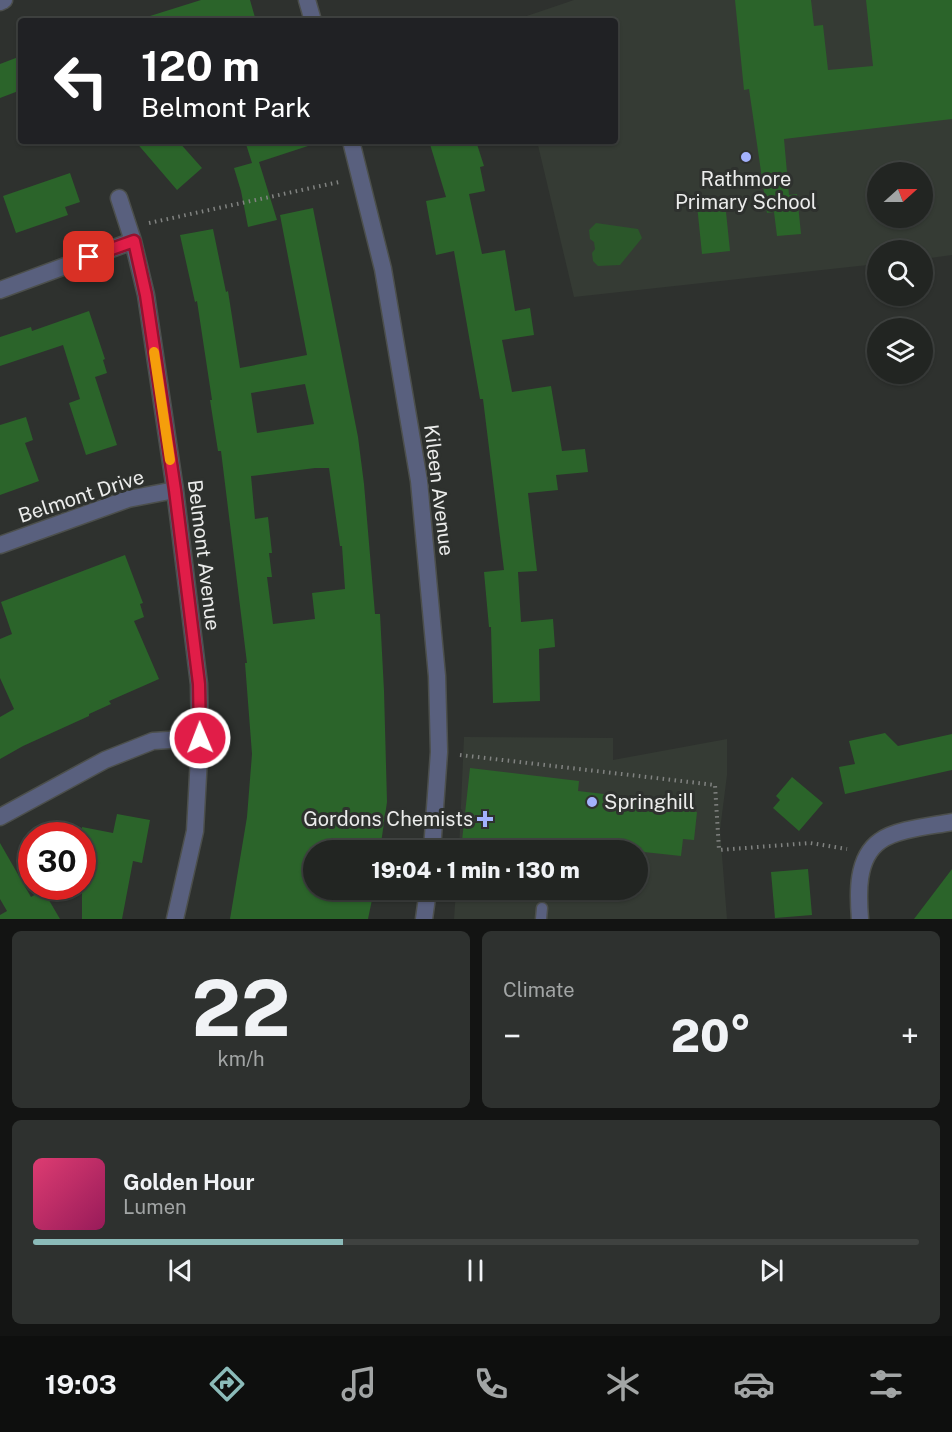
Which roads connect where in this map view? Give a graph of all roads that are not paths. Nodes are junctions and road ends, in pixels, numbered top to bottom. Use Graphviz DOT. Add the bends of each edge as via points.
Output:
graph roads {
  1 [pos="307,0"];
  2 [pos="312,18"];
  3 [pos="352,144"];
  4 [pos="119,198"];
  5 [pos="131,234"];
  6 [pos="0,290"];
  7 [pos="175,490"];
  8 [pos="0,545"];
  9 [pos="200,738"];
  10 [pos="0,817"];
  11 [pos="952,822"];
  12 [pos="433,840"];
  13 [pos="427,900"];
  14 [pos="175,919"];
  15 [pos="424,919"];
  16 [pos="860,919"];
  1 -- 2 [label="street"];
  3 -- 12 [label="street, Kileen Avenue" via="382,269 419,481 437,676 439,752"];
  4 -- 5 [label="street, Belmont Avenue"];
  5 -- 6 [label="street"];
  5 -- 7 [label="street, Belmont Avenue" via="146,295"];
  7 -- 8 [label="street, Belmont Drive" via="128,500"];
  7 -- 9 [label="street, Belmont Avenue" via="199,684"];
  9 -- 10 [label="street" via="153,741 105,760"];
  9 -- 14 [label="street, Belmont Avenue" via="195,831"];
  11 -- 16 [label="street" via="894,834 869,852 860,876"];
  13 -- 15 [label="street"];
}
